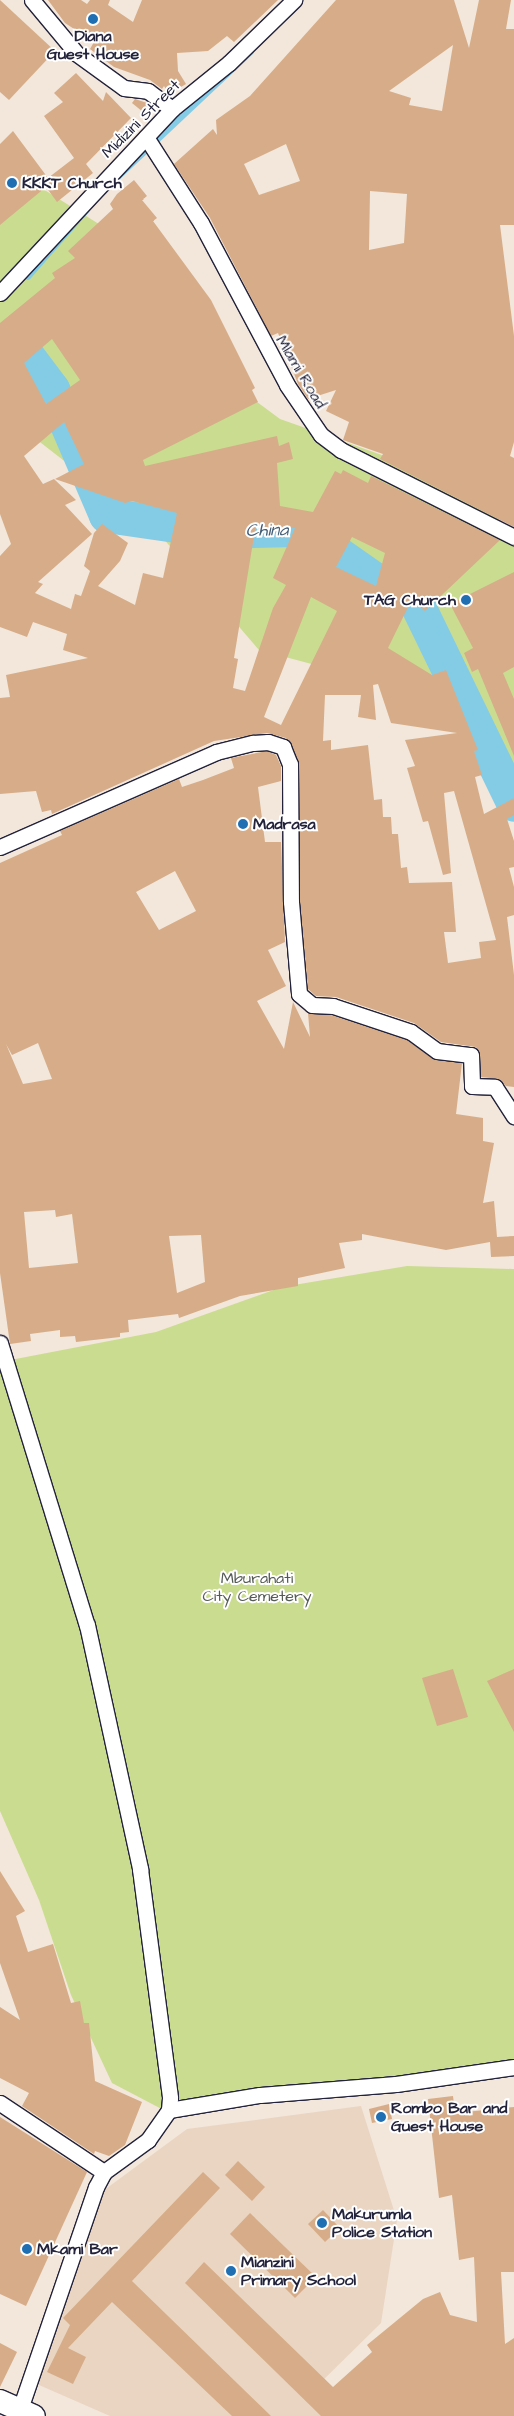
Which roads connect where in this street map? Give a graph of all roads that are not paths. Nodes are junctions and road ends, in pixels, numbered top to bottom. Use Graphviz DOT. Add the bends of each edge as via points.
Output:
graph roads {
  1 [pos="32,0"];
  2 [pos="294,0"];
  3 [pos="172,109"];
  4 [pos="146,137"];
  5 [pos="0,294"];
  6 [pos="514,537"];
  7 [pos="0,847"];
  8 [pos="514,1116"];
  9 [pos="1,1351"];
  10 [pos="514,2067"];
  11 [pos="0,2103"];
  12 [pos="169,2110"];
  13 [pos="104,2172"];
  14 [pos="18,2409"];
  1 -- 3 [label="street" via="77,54 124,88 148,91"];
  2 -- 3 [label="street, Midizini Street" via="228,63"];
  3 -- 4 [label="street, Midizini Street"];
  4 -- 5 [label="street, Midizini Street"];
  4 -- 6 [label="street, Mlami Road" via="201,223 259,335 305,415 321,436 341,450"];
  7 -- 8 [label="street" via="216,752 253,743 268,742 283,747 290,764 292,902 299,994 312,1005 333,1006 411,1032 437,1051 471,1055 472,1086 495,1087"];
  9 -- 12 [label="street" via="87,1625 140,1868 169,2080"];
  10 -- 12 [label="street" via="396,2084 260,2095"];
  11 -- 13 [label="street"];
  12 -- 13 [label="street" via="148,2140"];
  13 -- 14 [label="street" via="55,2298"];
}
